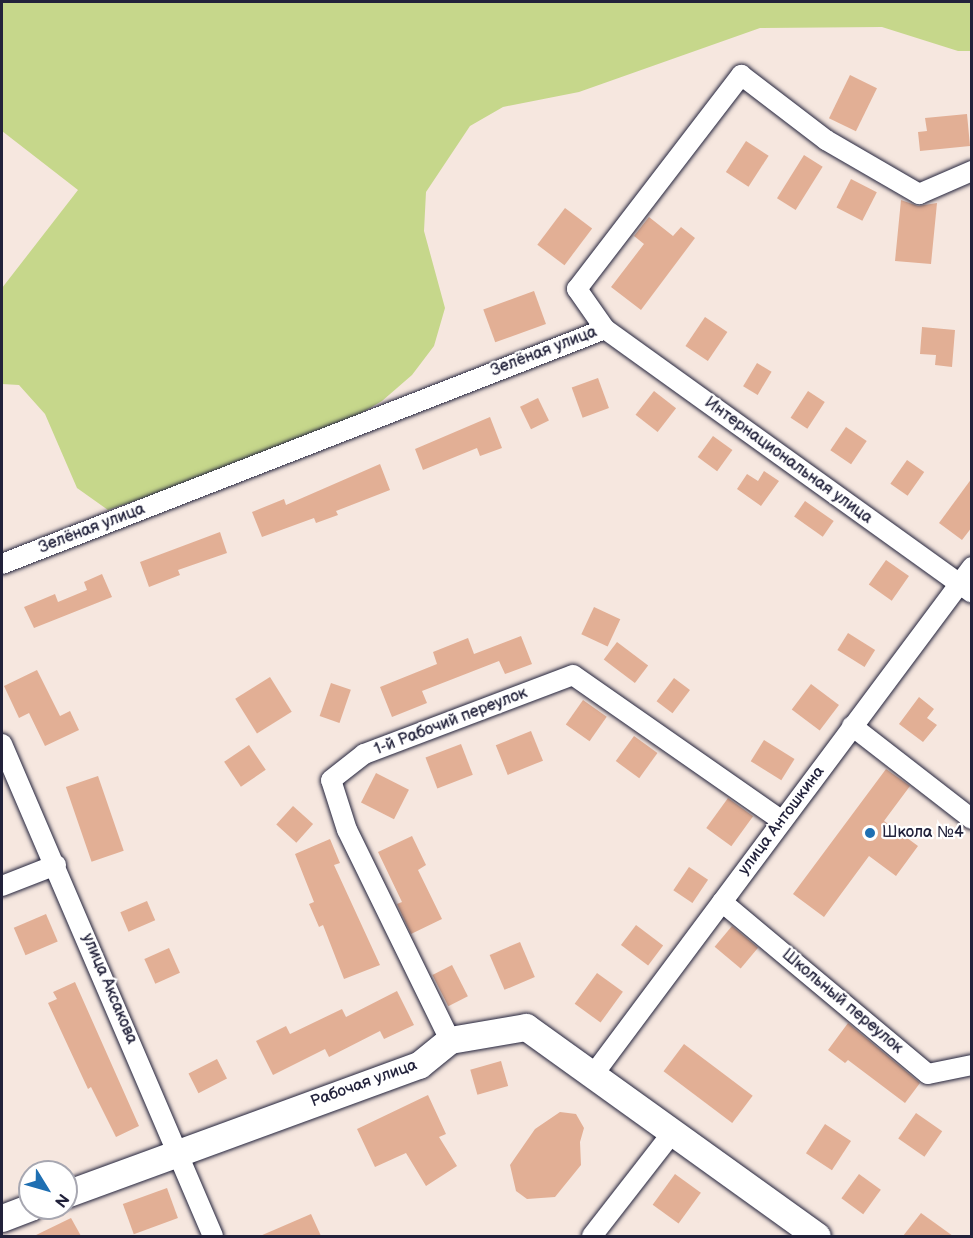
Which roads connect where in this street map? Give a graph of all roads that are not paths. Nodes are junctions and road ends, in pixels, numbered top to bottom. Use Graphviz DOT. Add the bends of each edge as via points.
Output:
graph roads {
  1 [pos="972,171"];
  2 [pos="605,329"];
  3 [pos="2,564"];
  4 [pos="972,567"];
  5 [pos="965,588"];
  6 [pos="852,726"];
  7 [pos="2,744"];
  8 [pos="972,819"];
  9 [pos="782,821"];
  10 [pos="56,865"];
  11 [pos="2,886"];
  12 [pos="722,902"];
  13 [pos="450,1040"];
  14 [pos="972,1065"];
  15 [pos="593,1075"];
  16 [pos="673,1132"];
  17 [pos="177,1151"];
  18 [pos="78,1189"];
  19 [pos="18,1212"];
  20 [pos="2,1218"];
  21 [pos="213,1236"];
  22 [pos="592,1236"];
  23 [pos="816,1236"];
  1 -- 2 [label="street, Зелёная улица" via="919,194 826,140 741,75 577,289"];
  2 -- 3 [label="street, Зелёная улица"];
  2 -- 5 [label="street, Интернациональная улица"];
  4 -- 5 [label="street, улица Антошкина"];
  5 -- 6 [label="street, улица Антошкина"];
  6 -- 8 [label="street"];
  6 -- 9 [label="street, улица Антошкина"];
  7 -- 10 [label="street, улица Аксакова"];
  9 -- 12 [label="street, улица Антошкина"];
  9 -- 13 [label="street, 1-й Рабочий переулок" via="573,675 364,754 331,780 347,830"];
  10 -- 11 [label="street"];
  10 -- 17 [label="street, улица Аксакова"];
  12 -- 14 [label="street, Школьный переулок" via="928,1074"];
  12 -- 15 [label="street, улица Антошкина"];
  13 -- 15 [label="street, Рабочая улица" via="526,1027"];
  13 -- 17 [label="street, Рабочая улица" via="419,1065"];
  15 -- 16 [label="street, Рабочая улица"];
  16 -- 22 [label="street"];
  16 -- 23 [label="street, Рабочая улица"];
  17 -- 18 [label="street, Рабочая улица"];
  17 -- 21 [label="street, улица Аксакова"];
  19 -- 20 [label="street"];
}
